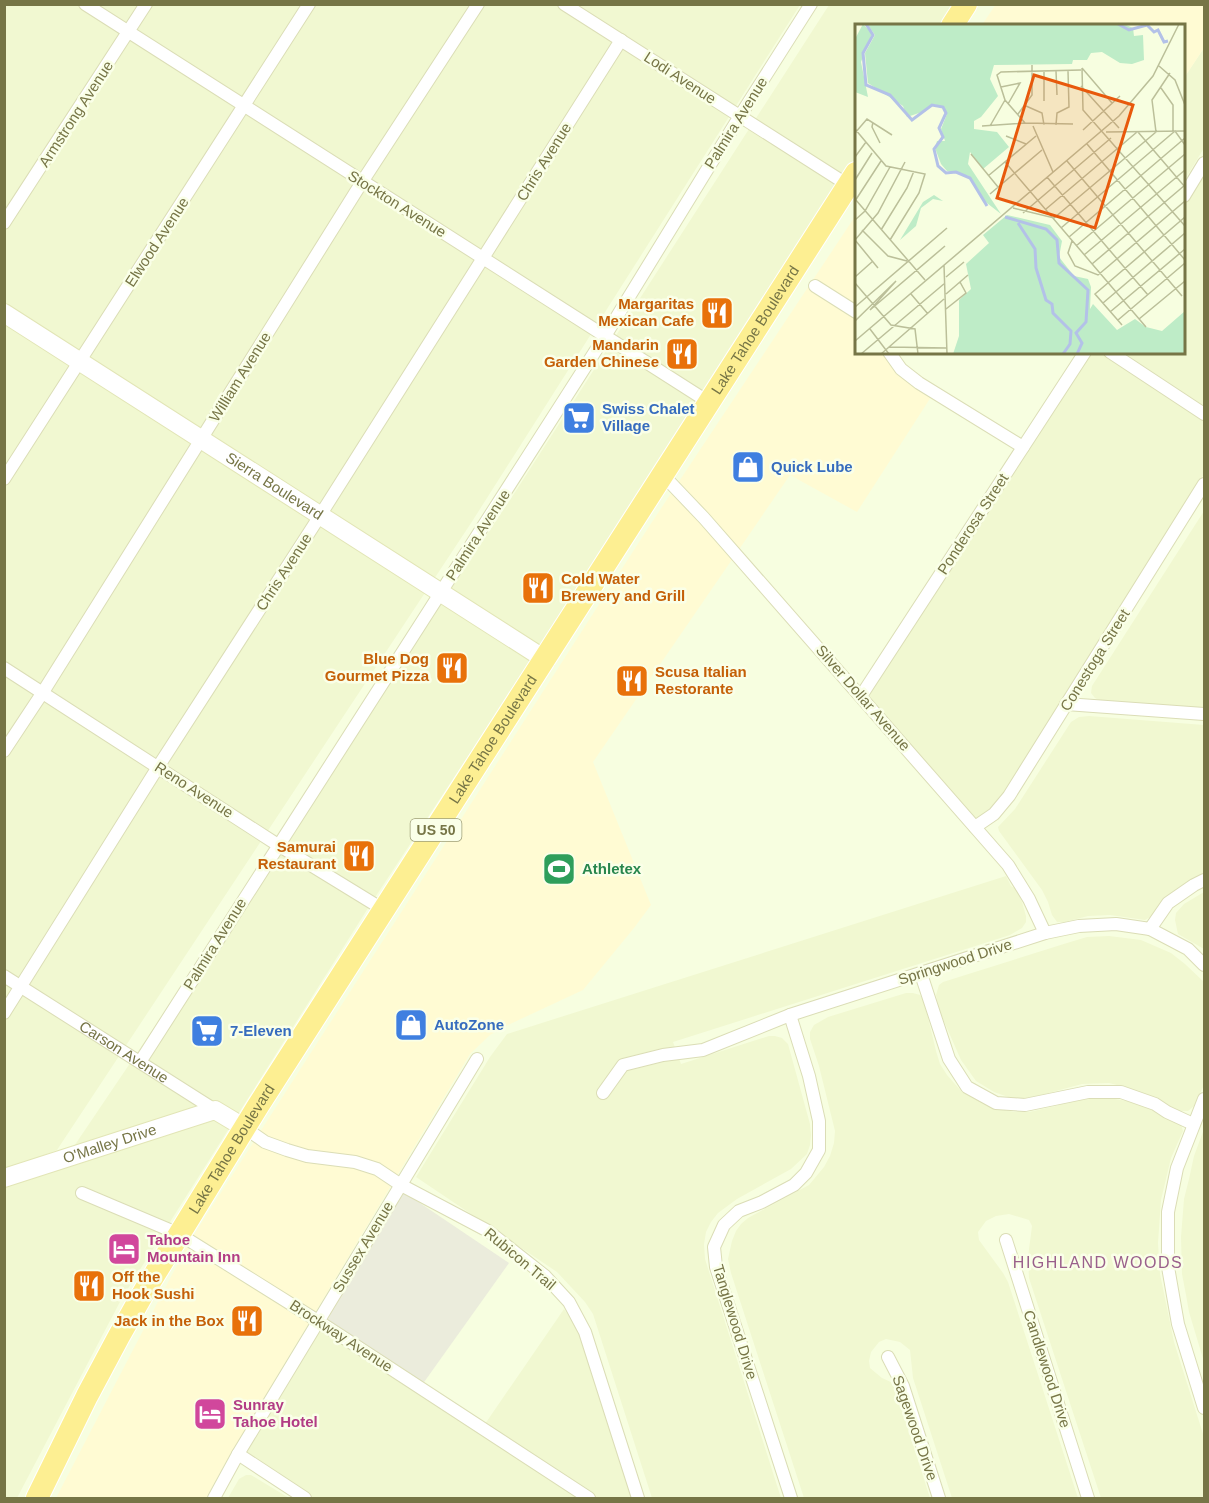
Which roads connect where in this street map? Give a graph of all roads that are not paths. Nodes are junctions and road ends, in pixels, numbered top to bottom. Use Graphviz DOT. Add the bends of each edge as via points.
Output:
graph roads {
  1 [pos="85,4"];
  2 [pos="146,4"];
  3 [pos="309,4"];
  4 [pos="478,4"];
  5 [pos="564,4"];
  6 [pos="811,4"];
  7 [pos="966,4"];
  8 [pos="953,24"];
  9 [pos="128,33"];
  10 [pos="621,40"];
  11 [pos="243,106"];
  12 [pos="740,116"];
  13 [pos="1204,163"];
  14 [pos="362,182"];
  15 [pos="854,183"];
  16 [pos="1185,194"];
  17 [pos="4,223"];
  18 [pos="483,259"];
  19 [pos="815,285"];
  20 [pos="855,311"];
  21 [pos="4,313"];
  22 [pos="605,336"];
  23 [pos="890,354"];
  24 [pos="1083,354"];
  25 [pos="1113,354"];
  26 [pos="80,362"];
  27 [pos="710,402"];
  28 [pos="1204,414"];
  29 [pos="202,439"];
  30 [pos="1023,447"];
  31 [pos="663,475"];
  32 [pos="4,479"];
  33 [pos="1204,484"];
  34 [pos="320,516"];
  35 [pos="441,592"];
  36 [pos="546,660"];
  37 [pos="4,668"];
  38 [pos="43,692"];
  39 [pos="861,696"];
  40 [pos="1066,704"];
  41 [pos="1204,714"];
  42 [pos="4,751"];
  43 [pos="158,767"];
  44 [pos="975,826"];
  45 [pos="278,845"];
  46 [pos="1204,880"];
  47 [pos="384,910"];
  48 [pos="1150,929"];
  49 [pos="1045,933"];
  50 [pos="1204,965"];
  51 [pos="921,974"];
  52 [pos="4,975"];
  53 [pos="22,986"];
  54 [pos="4,1013"];
  55 [pos="790,1015"];
  56 [pos="477,1059"];
  57 [pos="140,1062"];
  58 [pos="603,1093"];
  59 [pos="1204,1099"];
  60 [pos="215,1110"];
  61 [pos="1193,1124"];
  62 [pos="245,1128"];
  63 [pos="4,1178"];
  64 [pos="401,1185"];
  65 [pos="82,1193"];
  66 [pos="179,1234"];
  67 [pos="1006,1240"];
  68 [pos="318,1321"];
  69 [pos="888,1357"];
  70 [pos="1204,1408"];
  71 [pos="238,1454"];
  72 [pos="36,1498"];
  73 [pos="214,1498"];
  74 [pos="305,1498"];
  75 [pos="589,1498"];
  76 [pos="638,1498"];
  77 [pos="791,1498"];
  78 [pos="939,1498"];
  79 [pos="1088,1498"];
  1 -- 9 [label="street, Stockton Avenue"];
  2 -- 9 [label="street, Armstrong Avenue"];
  3 -- 11 [label="street, Elwood Avenue"];
  4 -- 14 [label="street, William Avenue"];
  5 -- 10 [label="street, Lodi Avenue"];
  6 -- 12 [label="street, Palmira Avenue"];
  7 -- 8 [label="highway"];
  9 -- 11 [label="street, Stockton Avenue"];
  9 -- 17 [label="street, Armstrong Avenue"];
  10 -- 12 [label="street, Lodi Avenue"];
  10 -- 18 [label="street, Chris Avenue"];
  11 -- 14 [label="street, Stockton Avenue"];
  11 -- 26 [label="street, Elwood Avenue"];
  12 -- 15 [label="street, Lodi Avenue"];
  12 -- 22 [label="street, Palmira Avenue"];
  13 -- 16 [label="street"];
  14 -- 18 [label="street, Stockton Avenue"];
  14 -- 29 [label="street, William Avenue"];
  15 -- 27 [label="highway, Lake Tahoe Boulevard / US 50"];
  18 -- 22 [label="street, Stockton Avenue"];
  18 -- 34 [label="street, Chris Avenue"];
  19 -- 20 [label="street"];
  21 -- 26 [label="street, Sierra Boulevard"];
  22 -- 27 [label="street, Stockton Avenue"];
  22 -- 35 [label="street, Palmira Avenue"];
  23 -- 30 [label="street" via="901,369 919,382"];
  24 -- 30 [label="street, Ponderosa Street"];
  25 -- 28 [label="street"];
  26 -- 29 [label="street, Sierra Boulevard"];
  26 -- 32 [label="street, Elwood Avenue"];
  27 -- 31 [label="highway, Lake Tahoe Boulevard / US 50"];
  29 -- 34 [label="street, Sierra Boulevard"];
  29 -- 38 [label="street, William Avenue"];
  30 -- 39 [label="street, Ponderosa Street"];
  31 -- 36 [label="highway, Lake Tahoe Boulevard / US 50"];
  31 -- 39 [label="street, Silver Dollar Avenue"];
  33 -- 40 [label="street, Conestoga Street"];
  34 -- 35 [label="street, Sierra Boulevard"];
  34 -- 43 [label="street, Chris Avenue"];
  35 -- 36 [label="street, Sierra Boulevard"];
  35 -- 45 [label="street, Palmira Avenue"];
  36 -- 47 [label="highway, Lake Tahoe Boulevard / US 50"];
  37 -- 38 [label="street, Reno Avenue"];
  38 -- 42 [label="street, William Avenue"];
  38 -- 43 [label="street, Reno Avenue"];
  39 -- 44 [label="street, Silver Dollar Avenue"];
  40 -- 41 [label="street"];
  40 -- 44 [label="street, Conestoga Street" via="1009,796"];
  43 -- 45 [label="street, Reno Avenue"];
  43 -- 53 [label="street, Chris Avenue"];
  44 -- 49 [label="street, Silver Dollar Avenue" via="1008,865"];
  45 -- 47 [label="street, Reno Avenue"];
  45 -- 57 [label="street, Palmira Avenue"];
  46 -- 48 [label="street" via="1168,903"];
  47 -- 62 [label="highway, Lake Tahoe Boulevard / US 50"];
  48 -- 49 [label="street, Springwood Drive" via="1116,924"];
  48 -- 50 [label="street, Springwood Drive" via="1188,949"];
  49 -- 51 [label="street, Springwood Drive"];
  51 -- 55 [label="street, Springwood Drive"];
  51 -- 61 [label="street" via="949,1059 967,1087 996,1103 1025,1106 1088,1092 1122,1092"];
  52 -- 53 [label="street, Carson Avenue"];
  53 -- 54 [label="street, Chris Avenue"];
  53 -- 57 [label="street, Carson Avenue"];
  55 -- 58 [label="street, Springwood Drive" via="703,1050 623,1065"];
  55 -- 77 [label="street, Tanglewood Drive" via="819,1121 819,1150 794,1185 739,1211 724,1225 714,1247 716,1267"];
  56 -- 64 [label="street, Sussex Avenue"];
  57 -- 60 [label="street, Carson Avenue"];
  59 -- 61 [label="street"];
  60 -- 62 [label="street, Carson Avenue"];
  60 -- 63 [label="street, O'Malley Drive"];
  61 -- 70 [label="street" via="1177,1168 1168,1212 1168,1267 1178,1324"];
  62 -- 64 [label="street, Rubicon Trail" via="265,1142 287,1150 377,1169"];
  62 -- 66 [label="highway, Lake Tahoe Boulevard / US 50"];
  64 -- 68 [label="street, Sussex Avenue"];
  64 -- 76 [label="street, Rubicon Trail" via="488,1231 545,1276 569,1302 585,1332"];
  65 -- 66 [label="street, Brockway Avenue"];
  66 -- 68 [label="street, Brockway Avenue"];
  66 -- 72 [label="highway, Lake Tahoe Boulevard / US 50" via="118,1336"];
  67 -- 79 [label="street, Candlewood Drive"];
  68 -- 71 [label="street, Sussex Avenue"];
  68 -- 75 [label="street, Brockway Avenue"];
  69 -- 78 [label="street, Sagewood Drive" via="903,1386"];
  71 -- 73 [label="street, Sussex Avenue"];
  71 -- 74 [label="street"];
}
